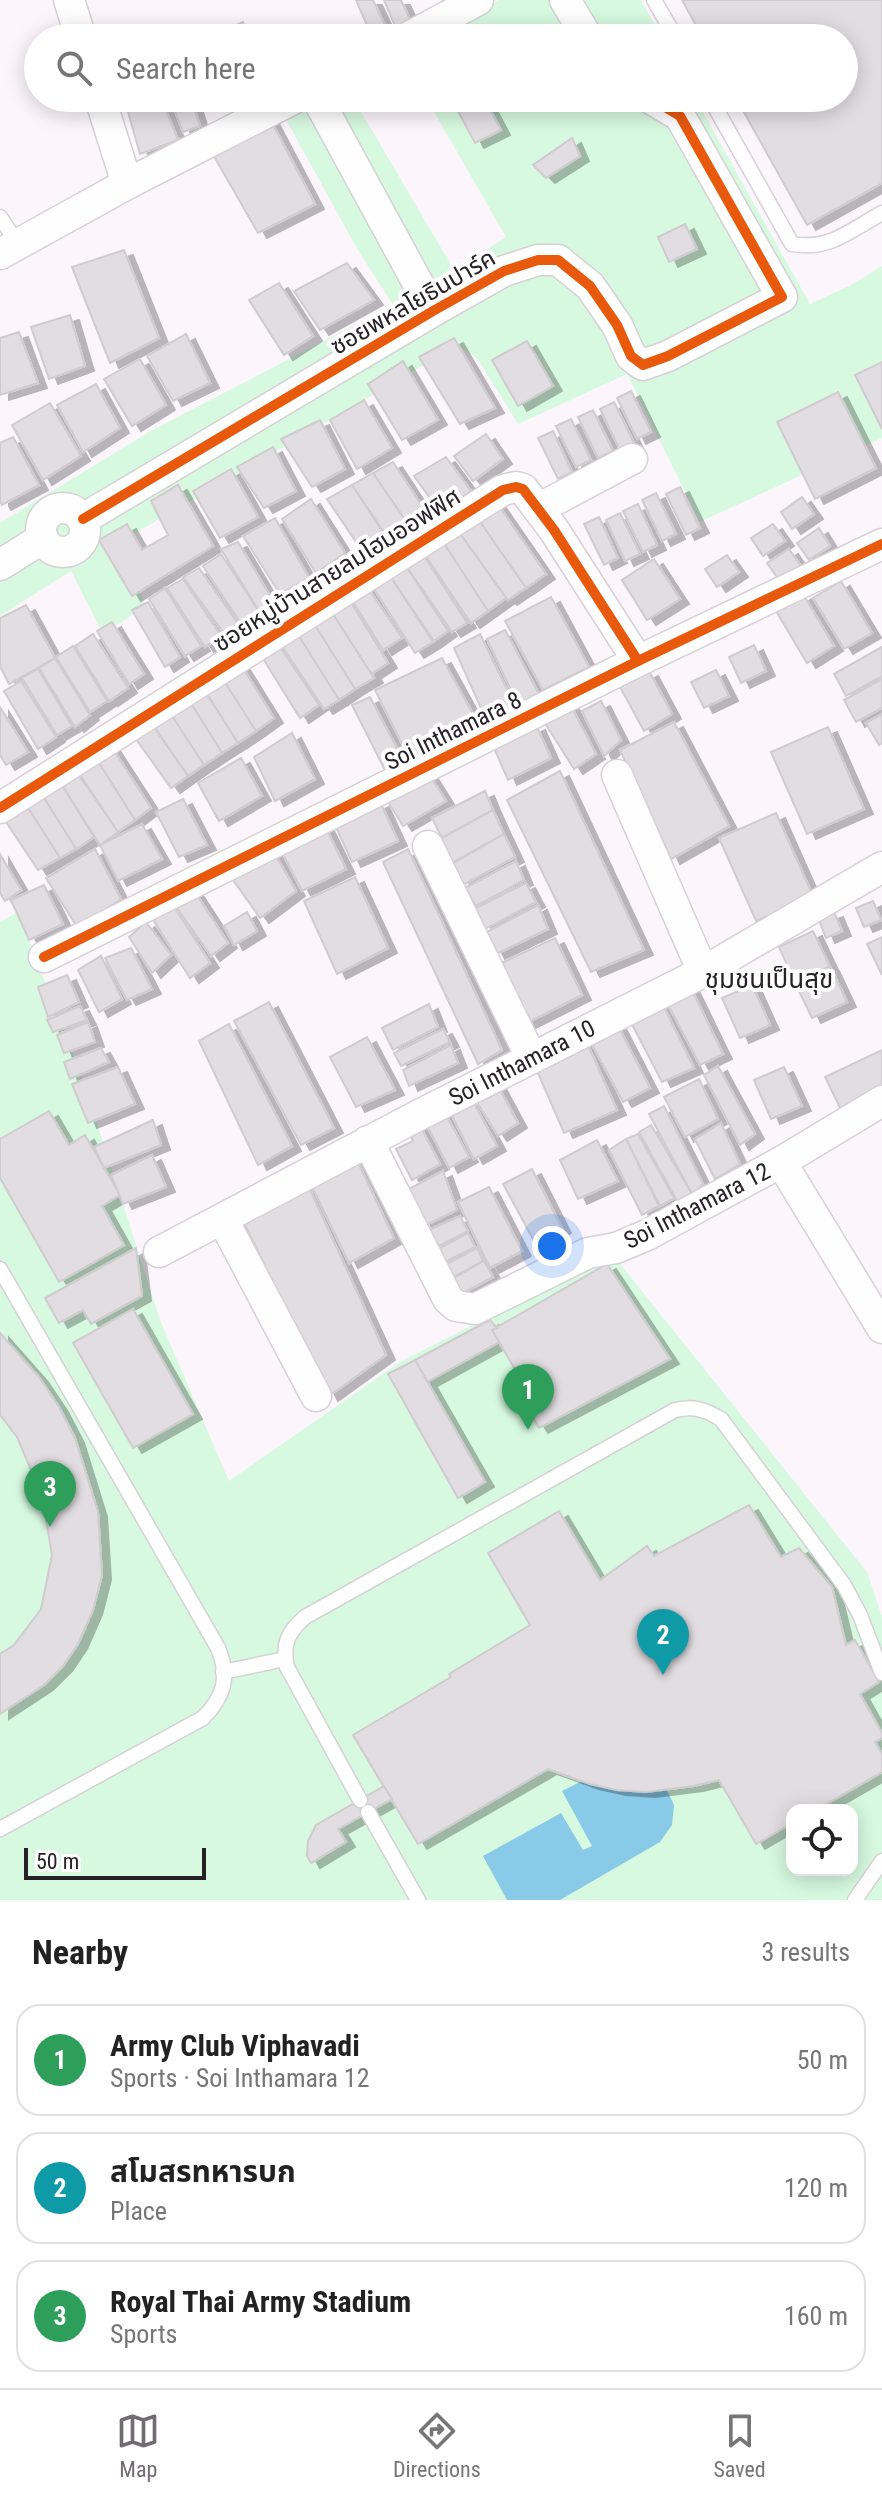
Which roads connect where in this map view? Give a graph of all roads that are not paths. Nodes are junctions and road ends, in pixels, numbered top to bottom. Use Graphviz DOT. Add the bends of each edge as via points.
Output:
graph roads {
  1 [pos="69,0"];
  2 [pos="478,0"];
  3 [pos="565,0"];
  4 [pos="654,0"];
  5 [pos="77,24"];
  6 [pos="433,24"];
  7 [pos="580,24"];
  8 [pos="668,24"];
  9 [pos="104,112"];
  10 [pos="268,112"];
  11 [pos="325,112"];
  12 [pos="673,112"];
  13 [pos="718,112"];
  14 [pos="127,184"];
  15 [pos="882,213"];
  16 [pos="0,217"];
  17 [pos="9,249"];
  18 [pos="433,311"];
  19 [pos="632,459"];
  20 [pos="538,509"];
  21 [pos="882,544"];
  22 [pos="0,565"];
  23 [pos="638,661"];
  24 [pos="617,775"];
  25 [pos="0,808"];
  26 [pos="428,846"];
  27 [pos="882,867"];
  28 [pos="44,957"];
  29 [pos="703,972"];
  30 [pos="531,1057"];
  31 [pos="882,1101"];
  32 [pos="368,1141"];
  33 [pos="781,1162"];
  34 [pos="223,1220"];
  35 [pos="159,1252"];
  36 [pos="0,1269"];
  37 [pos="882,1328"];
  38 [pos="316,1396"];
  39 [pos="285,1659"];
  40 [pos="223,1672"];
  41 [pos="882,1673"];
  42 [pos="0,1829"];
  43 [pos="882,1861"];
  44 [pos="418,1900"];
  45 [pos="855,1900"];
  1 -- 5 [label="street"];
  2 -- 6 [label="street"];
  3 -- 7 [label="street"];
  4 -- 8 [label="lane"];
  9 -- 14 [label="street"];
  10 -- 14 [label="street"];
  11 -- 18 [label="street, ซอยพหลโยธินปาร์ค"];
  12 -- 18 [label="street, ซอยพหลโยธินปาร์ค" via="782,297 643,365 631,356 590,286 558,260 504,271"];
  13 -- 15 [label="lane" via="792,244 826,245"];
  14 -- 17 [label="street"];
  16 -- 17 [label="lane"];
  18 -- 22 [label="street, ซอยพหลโยธินปาร์ค" via="83,519 83,540 73,551 52,549 43,538"];
  19 -- 20 [label="street"];
  20 -- 23 [label="street, ซอยหมู่บ้านสายลมโฮมออฟฟิศ"];
  20 -- 25 [label="street, ซอยหมู่บ้านสายลมโฮมออฟฟิศ" via="523,489 503,490"];
  21 -- 23 [label="street, Soi Inthamara 8"];
  23 -- 28 [label="street, Soi Inthamara 8"];
  24 -- 29 [label="street"];
  26 -- 30 [label="street"];
  27 -- 29 [label="street, Soi Inthamara 10"];
  29 -- 30 [label="street, Soi Inthamara 10"];
  30 -- 32 [label="street, Soi Inthamara 10"];
  31 -- 33 [label="street, Soi Inthamara 12"];
  32 -- 33 [label="street, Soi Inthamara 12" via="448,1299 466,1309 588,1253 632,1243"];
  32 -- 34 [label="street, Soi Inthamara 10"];
  33 -- 37 [label="street"];
  34 -- 35 [label="street, Soi Inthamara 10"];
  34 -- 38 [label="street"];
  36 -- 40 [label="lane" via="218,1648"];
  39 -- 40 [label="lane"];
  39 -- 41 [label="lane" via="285,1641 305,1617 675,1410 692,1406 721,1419 825,1559 860,1615"];
  39 -- 44 [label="lane"];
  40 -- 42 [label="lane" via="218,1703 203,1718"];
  43 -- 45 [label="lane"];
}
